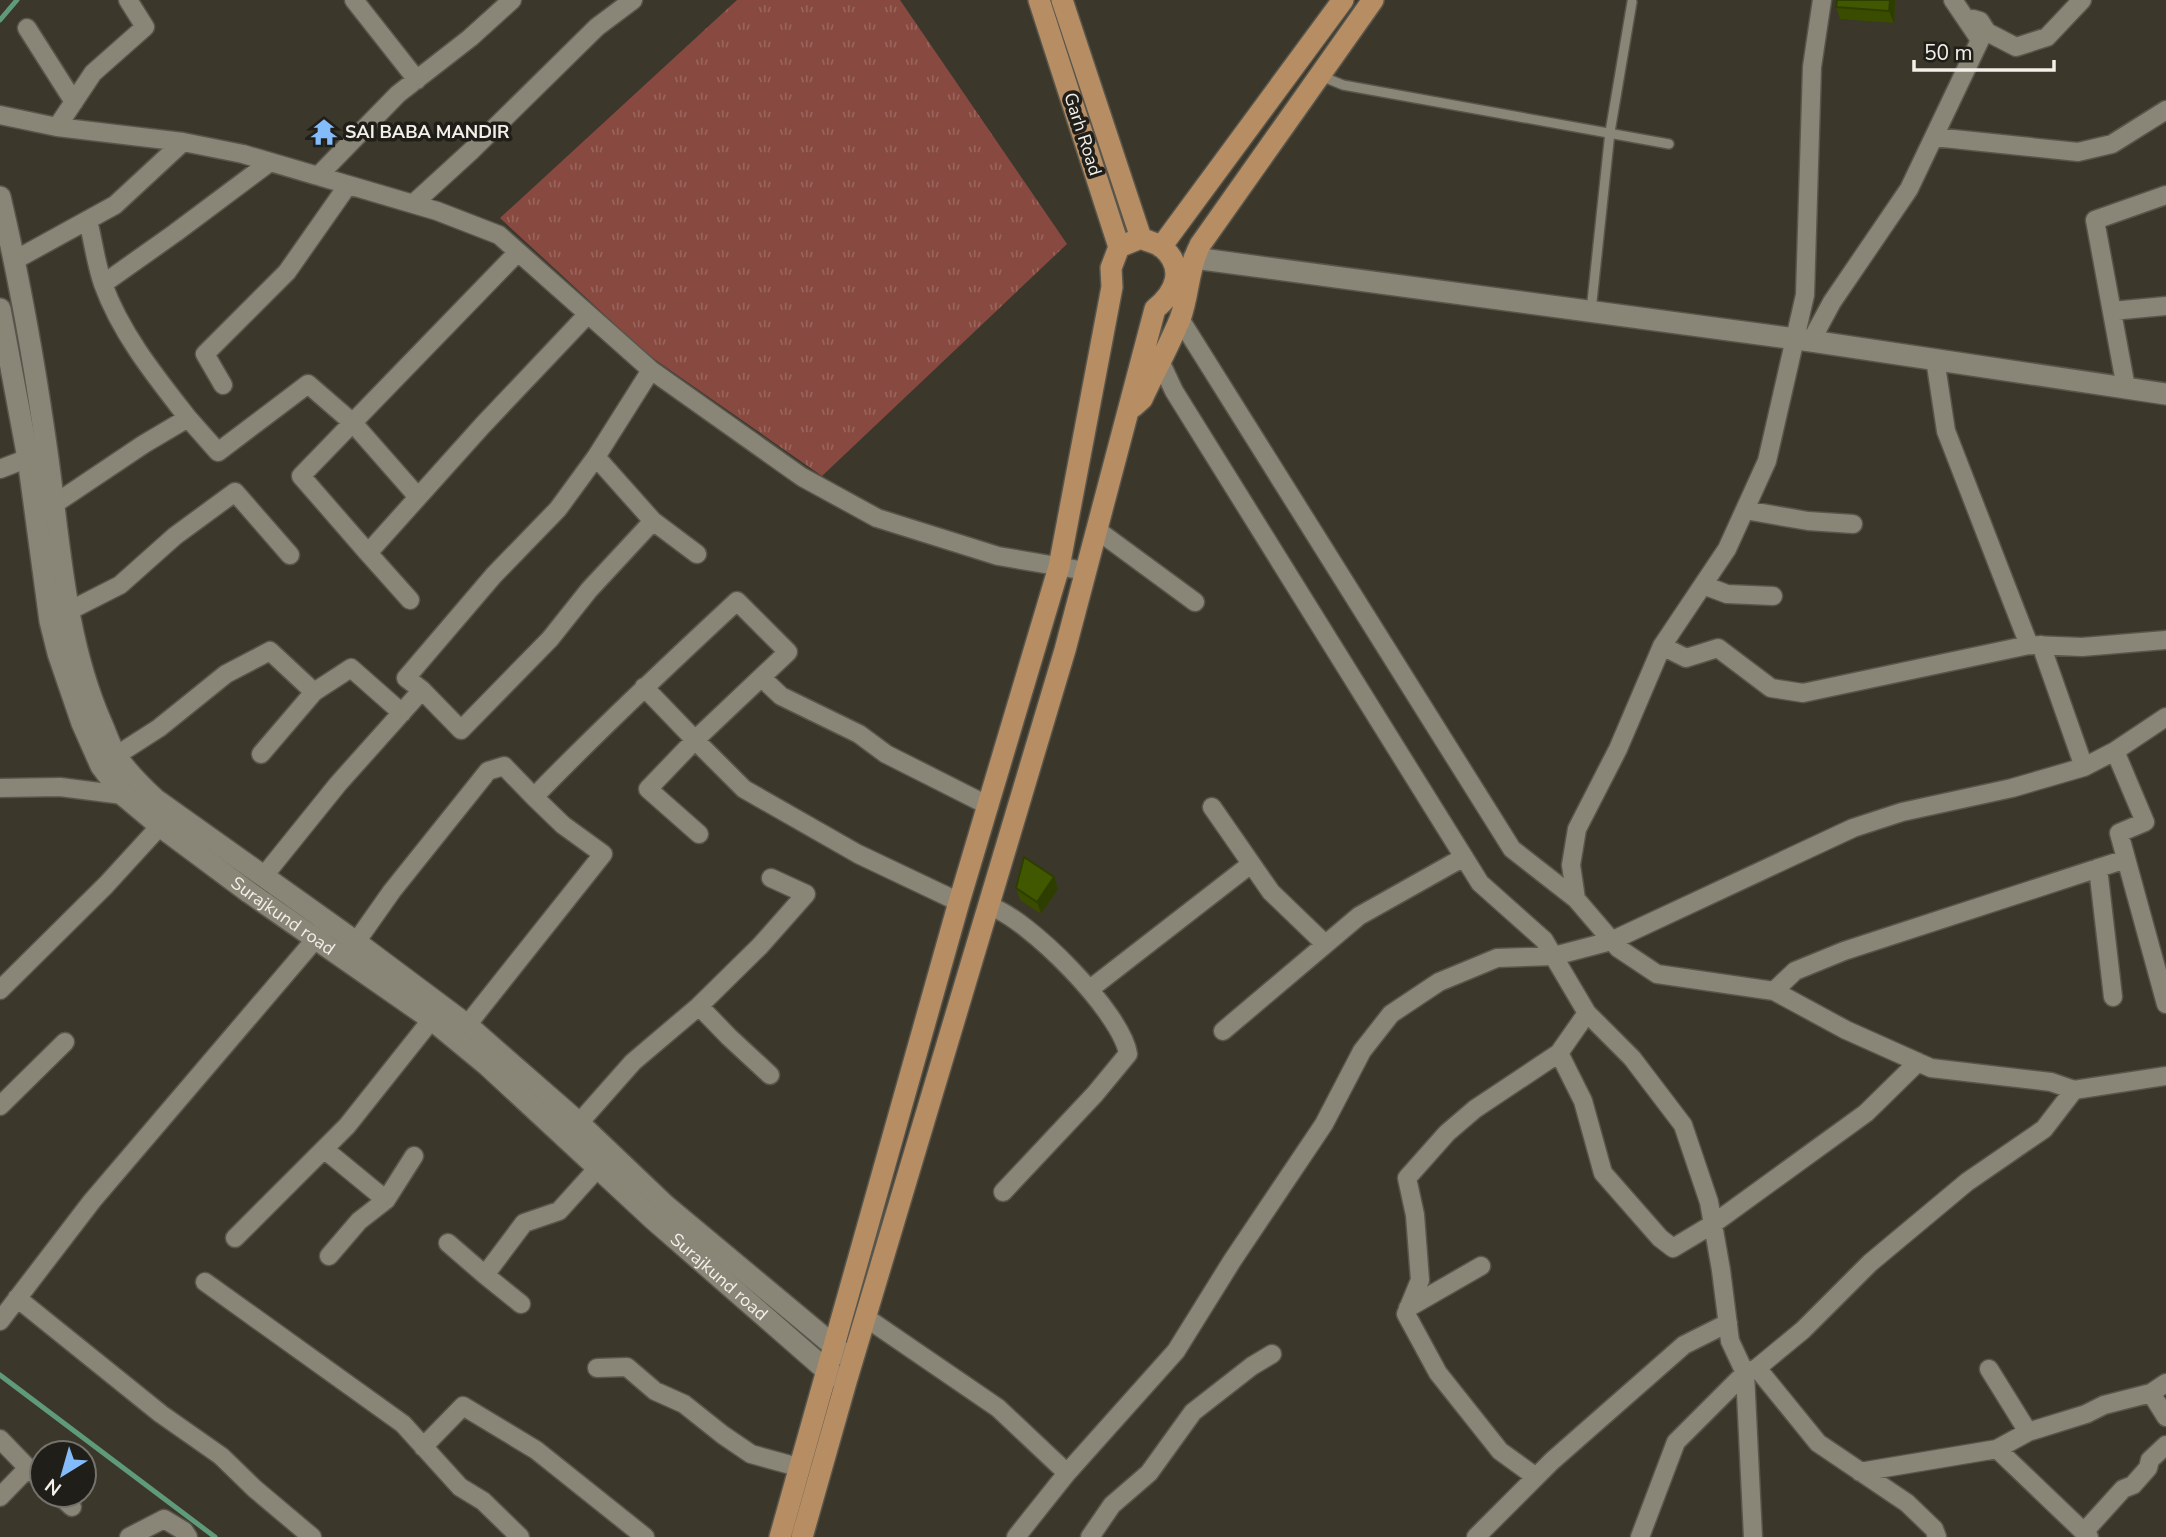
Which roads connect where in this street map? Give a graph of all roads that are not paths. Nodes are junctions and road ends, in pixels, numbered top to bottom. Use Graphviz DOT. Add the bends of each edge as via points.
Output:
graph roads {
  1 [pos="128,0"];
  2 [pos="354,0"];
  3 [pos="512,0"];
  4 [pos="633,0"];
  5 [pos="1039,0"];
  6 [pos="1062,0"];
  7 [pos="1343,0"];
  8 [pos="1373,0"];
  9 [pos="1822,0"];
  10 [pos="2082,0"];
  11 [pos="1632,2"];
  12 [pos="1958,7"];
  13 [pos="27,28"];
  14 [pos="1320,75"];
  15 [pos="417,80"];
  16 [pos="74,102"];
  17 [pos="2166,110"];
  18 [pos="0,115"];
  19 [pos="57,127"];
  20 [pos="1610,132"];
  21 [pos="1934,137"];
  22 [pos="183,142"];
  23 [pos="1669,144"];
  24 [pos="270,162"];
  25 [pos="318,176"];
  26 [pos="348,185"];
  27 [pos="2166,195"];
  28 [pos="0,197"];
  29 [pos="413,204"];
  30 [pos="88,220"];
  31 [pos="1141,238"];
  32 [pos="1119,247"];
  33 [pos="1161,247"];
  34 [pos="518,252"];
  35 [pos="1194,258"];
  36 [pos="15,260"];
  37 [pos="103,284"];
  38 [pos="2166,306"];
  39 [pos="0,309"];
  40 [pos="1591,311"];
  41 [pos="2112,311"];
  42 [pos="588,314"];
  43 [pos="1180,319"];
  44 [pos="1803,339"];
  45 [pos="1935,359"];
  46 [pos="1160,361"];
  47 [pos="652,370"];
  48 [pos="223,385"];
  49 [pos="2126,388"];
  50 [pos="2166,394"];
  51 [pos="1126,413"];
  52 [pos="188,418"];
  53 [pos="353,424"];
  54 [pos="38,455"];
  55 [pos="596,457"];
  56 [pos="0,469"];
  57 [pos="418,497"];
  58 [pos="53,505"];
  59 [pos="1745,510"];
  60 [pos="653,521"];
  61 [pos="1853,524"];
  62 [pos="1097,530"];
  63 [pos="369,553"];
  64 [pos="697,554"];
  65 [pos="290,555"];
  66 [pos="1059,567"];
  67 [pos="1086,571"];
  68 [pos="1703,585"];
  69 [pos="1773,596"];
  70 [pos="410,600"];
  71 [pos="1195,601"];
  72 [pos="60,616"];
  73 [pos="2166,640"];
  74 [pos="2035,645"];
  75 [pos="1662,646"];
  76 [pos="762,678"];
  77 [pos="644,687"];
  78 [pos="422,690"];
  79 [pos="314,692"];
  80 [pos="402,713"];
  81 [pos="2166,717"];
  82 [pos="695,740"];
  83 [pos="2115,751"];
  84 [pos="261,754"];
  85 [pos="108,761"];
  86 [pos="2084,767"];
  87 [pos="0,788"];
  88 [pos="131,790"];
  89 [pos="534,797"];
  90 [pos="989,806"];
  91 [pos="1212,807"];
  92 [pos="166,819"];
  93 [pos="699,834"];
  94 [pos="1464,857"];
  95 [pos="2126,859"];
  96 [pos="1251,864"];
  97 [pos="2098,868"];
  98 [pos="263,877"];
  99 [pos="771,878"];
  100 [pos="960,898"];
  101 [pos="1576,899"];
  102 [pos="990,904"];
  103 [pos="323,932"];
  104 [pos="1611,941"];
  105 [pos="1325,944"];
  106 [pos="350,950"];
  107 [pos="1554,956"];
  108 [pos="1090,989"];
  109 [pos="0,990"];
  110 [pos="1774,992"];
  111 [pos="2113,997"];
  112 [pos="2166,1004"];
  113 [pos="699,1006"];
  114 [pos="437,1013"];
  115 [pos="1587,1013"];
  116 [pos="1223,1031"];
  117 [pos="462,1033"];
  118 [pos="65,1042"];
  119 [pos="1559,1053"];
  120 [pos="1918,1062"];
  121 [pos="770,1075"];
  122 [pos="2166,1076"];
  123 [pos="2074,1090"];
  124 [pos="4,1095"];
  125 [pos="572,1130"];
  126 [pos="324,1149"];
  127 [pos="414,1156"];
  128 [pos="604,1161"];
  129 [pos="1003,1192"];
  130 [pos="386,1200"];
  131 [pos="659,1212"];
  132 [pos="1713,1224"];
  133 [pos="235,1238"];
  134 [pos="448,1244"];
  135 [pos="329,1256"];
  136 [pos="1481,1266"];
  137 [pos="485,1275"];
  138 [pos="205,1282"];
  139 [pos="521,1304"];
  140 [pos="1408,1308"];
  141 [pos="6,1309"];
  142 [pos="865,1317"];
  143 [pos="1728,1323"];
  144 [pos="832,1347"];
  145 [pos="1272,1354"];
  146 [pos="852,1360"];
  147 [pos="597,1368"];
  148 [pos="826,1370"];
  149 [pos="1989,1370"];
  150 [pos="1751,1371"];
  151 [pos="846,1382"];
  152 [pos="2158,1388"];
  153 [pos="2166,1417"];
  154 [pos="2028,1432"];
  155 [pos="0,1439"];
  156 [pos="2166,1445"];
  157 [pos="423,1447"];
  158 [pos="1997,1449"];
  159 [pos="28,1467"];
  160 [pos="798,1467"];
  161 [pos="1860,1472"];
  162 [pos="1068,1473"];
  163 [pos="1536,1477"];
  164 [pos="28,1479"];
  165 [pos="0,1497"];
  166 [pos="2087,1534"];
  167 [pos="130,1537"];
  168 [pos="188,1537"];
  169 [pos="312,1537"];
  170 [pos="520,1537"];
  171 [pos="645,1537"];
  172 [pos="780,1537"];
  173 [pos="802,1537"];
  174 [pos="1016,1537"];
  175 [pos="1090,1537"];
  176 [pos="1476,1537"];
  177 [pos="1640,1537"];
  178 [pos="1754,1537"];
  179 [pos="1937,1537"];
  1 -- 16 [label="street" via="145,27 93,73"];
  2 -- 15 [label="street"];
  3 -- 15 [label="street"];
  4 -- 29 [label="street" via="597,27"];
  5 -- 32 [label="main road, Garh Road"];
  6 -- 31 [label="main road, Garh Road"];
  7 -- 33 [label="main road"];
  8 -- 14 [label="main road"];
  9 -- 44 [label="street" via="1812,67"];
  10 -- 12 [label="street" via="2047,37 2016,47 1987,32 1980,21"];
  11 -- 20 [label="lane"];
  12 -- 21 [label="street" via="1980,40"];
  13 -- 16 [label="street"];
  14 -- 20 [label="lane" via="1343,85"];
  14 -- 35 [label="main road" via="1209,230"];
  15 -- 25 [label="street"];
  16 -- 19 [label="street"];
  17 -- 21 [label="street" via="2112,144 2078,152"];
  18 -- 19 [label="street"];
  19 -- 22 [label="street"];
  20 -- 23 [label="lane"];
  20 -- 40 [label="lane"];
  21 -- 44 [label="street" via="1909,189"];
  22 -- 24 [label="street"];
  22 -- 30 [label="street" via="115,205"];
  24 -- 25 [label="street"];
  24 -- 37 [label="street"];
  25 -- 26 [label="street"];
  26 -- 29 [label="street"];
  26 -- 48 [label="street" via="287,272 205,354"];
  27 -- 41 [label="street" via="2095,220"];
  28 -- 36 [label="street"];
  29 -- 34 [label="street" via="499,235"];
  30 -- 36 [label="street"];
  30 -- 37 [label="street"];
  31 -- 32 [label="main road"];
  31 -- 33 [label="main road"];
  32 -- 66 [label="main road" via="1111,268 1112,287"];
  33 -- 51 [label="main road" via="1174,263 1177,281 1155,309"];
  34 -- 42 [label="street"];
  34 -- 53 [label="street"];
  35 -- 40 [label="street"];
  35 -- 43 [label="main road"];
  36 -- 54 [label="street"];
  37 -- 52 [label="street" via="147,366"];
  38 -- 41 [label="street"];
  39 -- 54 [label="street, Surajkund road"];
  40 -- 44 [label="street"];
  41 -- 49 [label="street"];
  42 -- 47 [label="street"];
  42 -- 57 [label="street"];
  43 -- 46 [label="main road"];
  43 -- 101 [label="street" via="1511,849"];
  44 -- 45 [label="street"];
  44 -- 59 [label="street" via="1767,461"];
  45 -- 49 [label="street"];
  45 -- 74 [label="street" via="1946,431"];
  46 -- 51 [label="main road" via="1142,399"];
  46 -- 94 [label="street" via="1174,391"];
  47 -- 55 [label="street"];
  47 -- 66 [label="street" via="802,477 877,518 998,556"];
  49 -- 50 [label="street"];
  51 -- 62 [label="main road"];
  52 -- 53 [label="street" via="218,452 308,384"];
  52 -- 58 [label="street"];
  53 -- 57 [label="street"];
  53 -- 63 [label="street" via="300,476"];
  54 -- 56 [label="street"];
  54 -- 58 [label="street"];
  54 -- 72 [label="street, Surajkund road"];
  55 -- 60 [label="street"];
  55 -- 78 [label="street" via="558,509 406,678"];
  57 -- 63 [label="street"];
  58 -- 72 [label="street"];
  59 -- 61 [label="street"];
  59 -- 68 [label="street"];
  60 -- 64 [label="street"];
  60 -- 78 [label="street" via="550,639 461,730"];
  62 -- 67 [label="main road"];
  62 -- 71 [label="street"];
  63 -- 70 [label="street"];
  65 -- 72 [label="street" via="235,492 175,536 120,585"];
  66 -- 67 [label="street"];
  66 -- 90 [label="main road"];
  67 -- 102 [label="main road"];
  68 -- 69 [label="street" via="1727,594"];
  68 -- 75 [label="street"];
  72 -- 85 [label="street, Surajkund road" via="66,680"];
  73 -- 74 [label="street" via="2082,647"];
  74 -- 75 [label="street" via="1803,693 1771,688 1718,648 1686,659"];
  74 -- 86 [label="street"];
  75 -- 101 [label="street" via="1577,829 1571,865"];
  76 -- 77 [label="street" via="788,652 737,601"];
  76 -- 82 [label="street"];
  76 -- 90 [label="street" via="781,696"];
  77 -- 82 [label="street"];
  77 -- 89 [label="street"];
  78 -- 80 [label="street"];
  79 -- 80 [label="street" via="351,668"];
  79 -- 84 [label="street"];
  79 -- 85 [label="street" via="270,651 226,674 159,728"];
  80 -- 98 [label="street"];
  81 -- 83 [label="street"];
  82 -- 93 [label="street" via="648,789"];
  82 -- 100 [label="street" via="744,789 858,854"];
  83 -- 86 [label="street"];
  83 -- 95 [label="street" via="2145,822 2119,834"];
  85 -- 88 [label="street, Surajkund road"];
  86 -- 104 [label="street" via="1853,828"];
  87 -- 88 [label="street"];
  88 -- 92 [label="street, Surajkund road"];
  89 -- 106 [label="street" via="504,766 488,771"];
  89 -- 117 [label="street" via="603,854"];
  90 -- 100 [label="main road"];
  91 -- 96 [label="street"];
  92 -- 98 [label="street"];
  92 -- 103 [label="street, Surajkund road"];
  92 -- 109 [label="street"];
  94 -- 105 [label="street" via="1359,916"];
  94 -- 107 [label="street" via="1480,883 1545,940"];
  95 -- 97 [label="street"];
  95 -- 112 [label="street"];
  96 -- 105 [label="street" via="1271,892"];
  96 -- 108 [label="street"];
  97 -- 110 [label="street" via="1844,951 1795,971"];
  97 -- 111 [label="street"];
  98 -- 103 [label="street"];
  99 -- 113 [label="street" via="806,894"];
  100 -- 102 [label="main road"];
  100 -- 144 [label="main road"];
  101 -- 104 [label="street"];
  102 -- 108 [label="street" via="1038,937"];
  102 -- 142 [label="main road"];
  103 -- 106 [label="street, Surajkund road"];
  103 -- 141 [label="street" via="92,1201"];
  104 -- 107 [label="street"];
  104 -- 110 [label="street" via="1657,974"];
  105 -- 116 [label="street"];
  106 -- 114 [label="street, Surajkund road"];
  107 -- 115 [label="street"];
  107 -- 162 [label="street" via="1497,958 1439,982 1391,1014 1362,1051 1324,1124 1176,1351"];
  108 -- 129 [label="street" via="1126,1041 1128,1054"];
  110 -- 120 [label="street"];
  113 -- 121 [label="street"];
  113 -- 125 [label="street" via="634,1062"];
  114 -- 117 [label="street, Surajkund road"];
  114 -- 126 [label="street"];
  115 -- 119 [label="street"];
  115 -- 132 [label="street" via="1632,1058 1683,1125"];
  117 -- 125 [label="street, Surajkund road"];
  118 -- 124 [label="street"];
  119 -- 132 [label="street" via="1583,1101 1603,1173 1660,1238 1673,1248"];
  119 -- 140 [label="street" via="1475,1109 1407,1178 1420,1280"];
  120 -- 123 [label="street" via="1931,1068 2051,1082"];
  120 -- 132 [label="street" via="1866,1113"];
  122 -- 123 [label="street"];
  123 -- 150 [label="street" via="2044,1129 1967,1182"];
  125 -- 128 [label="street, Surajkund road"];
  126 -- 130 [label="street"];
  126 -- 133 [label="street"];
  127 -- 130 [label="street"];
  128 -- 131 [label="street, Surajkund road"];
  128 -- 137 [label="street" via="559,1211 524,1223"];
  130 -- 135 [label="street" via="359,1221"];
  131 -- 144 [label="street"];
  131 -- 148 [label="street, Surajkund road"];
  132 -- 143 [label="street"];
  134 -- 137 [label="street"];
  136 -- 140 [label="street"];
  137 -- 139 [label="street"];
  138 -- 157 [label="street" via="403,1424"];
  140 -- 163 [label="street" via="1406,1314 1438,1373 1500,1451"];
  141 -- 169 [label="street" via="221,1456"];
  142 -- 146 [label="main road"];
  142 -- 162 [label="street" via="998,1408"];
  143 -- 150 [label="street" via="1730,1341"];
  143 -- 163 [label="street" via="1684,1345"];
  144 -- 146 [label="street"];
  144 -- 148 [label="main road"];
  145 -- 175 [label="street" via="1193,1412 1149,1474 1112,1506"];
  146 -- 151 [label="main road"];
  147 -- 160 [label="street" via="627,1367 655,1391 684,1404 751,1454"];
  148 -- 151 [label="street, Surajkund road"];
  148 -- 160 [label="main road"];
  149 -- 154 [label="street"];
  150 -- 161 [label="street" via="1818,1443"];
  150 -- 177 [label="street" via="1676,1441"];
  150 -- 178 [label="street"];
  151 -- 173 [label="main road"];
  152 -- 153 [label="street"];
  152 -- 154 [label="street"];
  154 -- 158 [label="street"];
  155 -- 159 [label="street"];
  156 -- 166 [label="street"];
  157 -- 170 [label="street"];
  157 -- 171 [label="street" via="463,1406 536,1450"];
  158 -- 161 [label="street"];
  158 -- 166 [label="street"];
  160 -- 172 [label="main road"];
  161 -- 179 [label="street" via="1907,1503"];
  162 -- 174 [label="street"];
  163 -- 176 [label="street"];
  164 -- 165 [label="street"];
  167 -- 168 [label="street" via="164,1519"];
}
